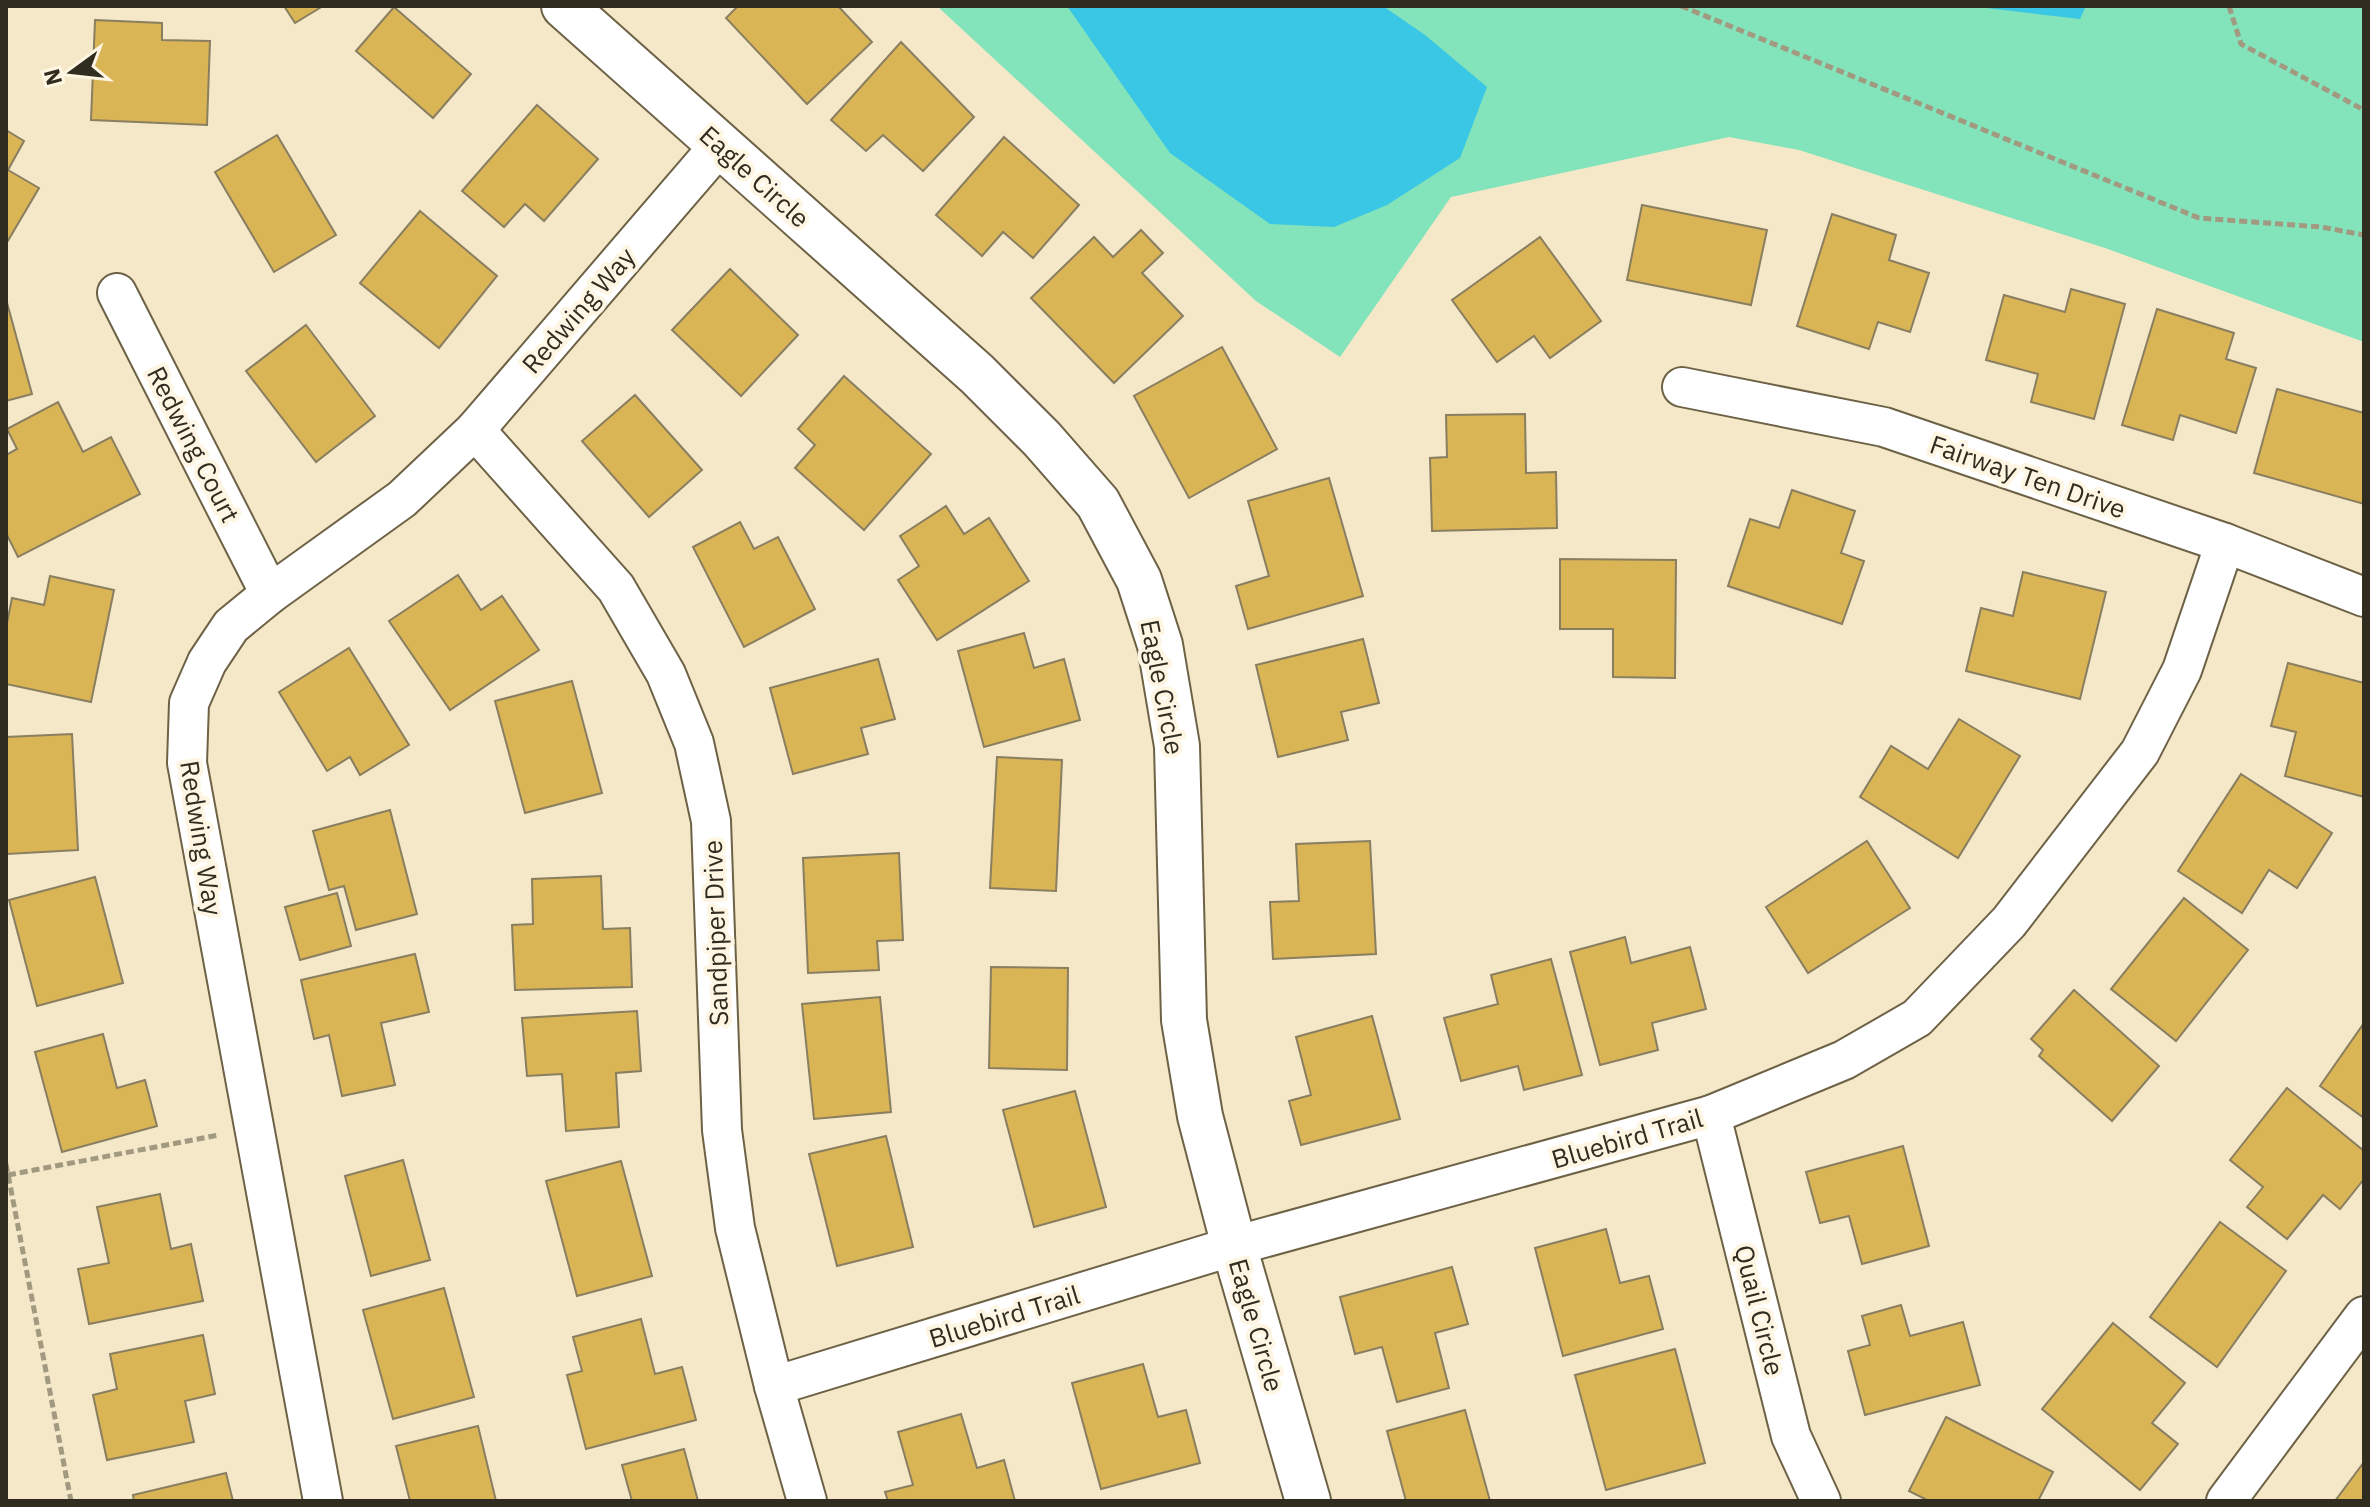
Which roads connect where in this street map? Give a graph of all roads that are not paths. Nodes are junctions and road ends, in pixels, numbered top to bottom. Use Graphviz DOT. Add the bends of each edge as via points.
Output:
graph roads {
  1 [pos="564,6"];
  2 [pos="720,145"];
  3 [pos="117,293"];
  4 [pos="1682,387"];
  5 [pos="475,430"];
  6 [pos="2225,543"];
  7 [pos="270,594"];
  8 [pos="2364,597"];
  9 [pos="1711,1115"];
  10 [pos="1234,1246"];
  11 [pos="2364,1316"];
  12 [pos="774,1386"];
  13 [pos="323,1501"];
  14 [pos="807,1501"];
  15 [pos="1308,1501"];
  16 [pos="1821,1501"];
  17 [pos="2226,1501"];
  1 -- 2 [label="street, Eagle Circle"];
  2 -- 5 [label="street, Redwing Way"];
  2 -- 10 [label="street, Eagle Circle" via="977,374 1042,439 1098,503 1139,580 1160,645 1177,746 1184,1020 1200,1116"];
  3 -- 7 [label="street, Redwing Court"];
  4 -- 6 [label="street, Fairway Ten Drive" via="1884,427"];
  5 -- 7 [label="street, Redwing Way" via="402,499"];
  5 -- 12 [label="street, Sandpiper Drive" via="616,588 666,674 694,743 711,821 722,1130 735,1228"];
  6 -- 8 [label="street, Fairway Ten Drive"];
  6 -- 9 [label="street, Bluebird Trail" via="2182,670 2140,752 2009,922 1917,1018 1844,1060"];
  7 -- 13 [label="street, Redwing Way" via="231,626 207,662 189,703 187,763"];
  9 -- 10 [label="street, Bluebird Trail"];
  9 -- 16 [label="street, Quail Circle" via="1791,1436"];
  10 -- 12 [label="street, Bluebird Trail"];
  10 -- 15 [label="street, Eagle Circle"];
  11 -- 17 [label="street"];
  12 -- 14 [label="street, Sandpiper Drive"];
}
